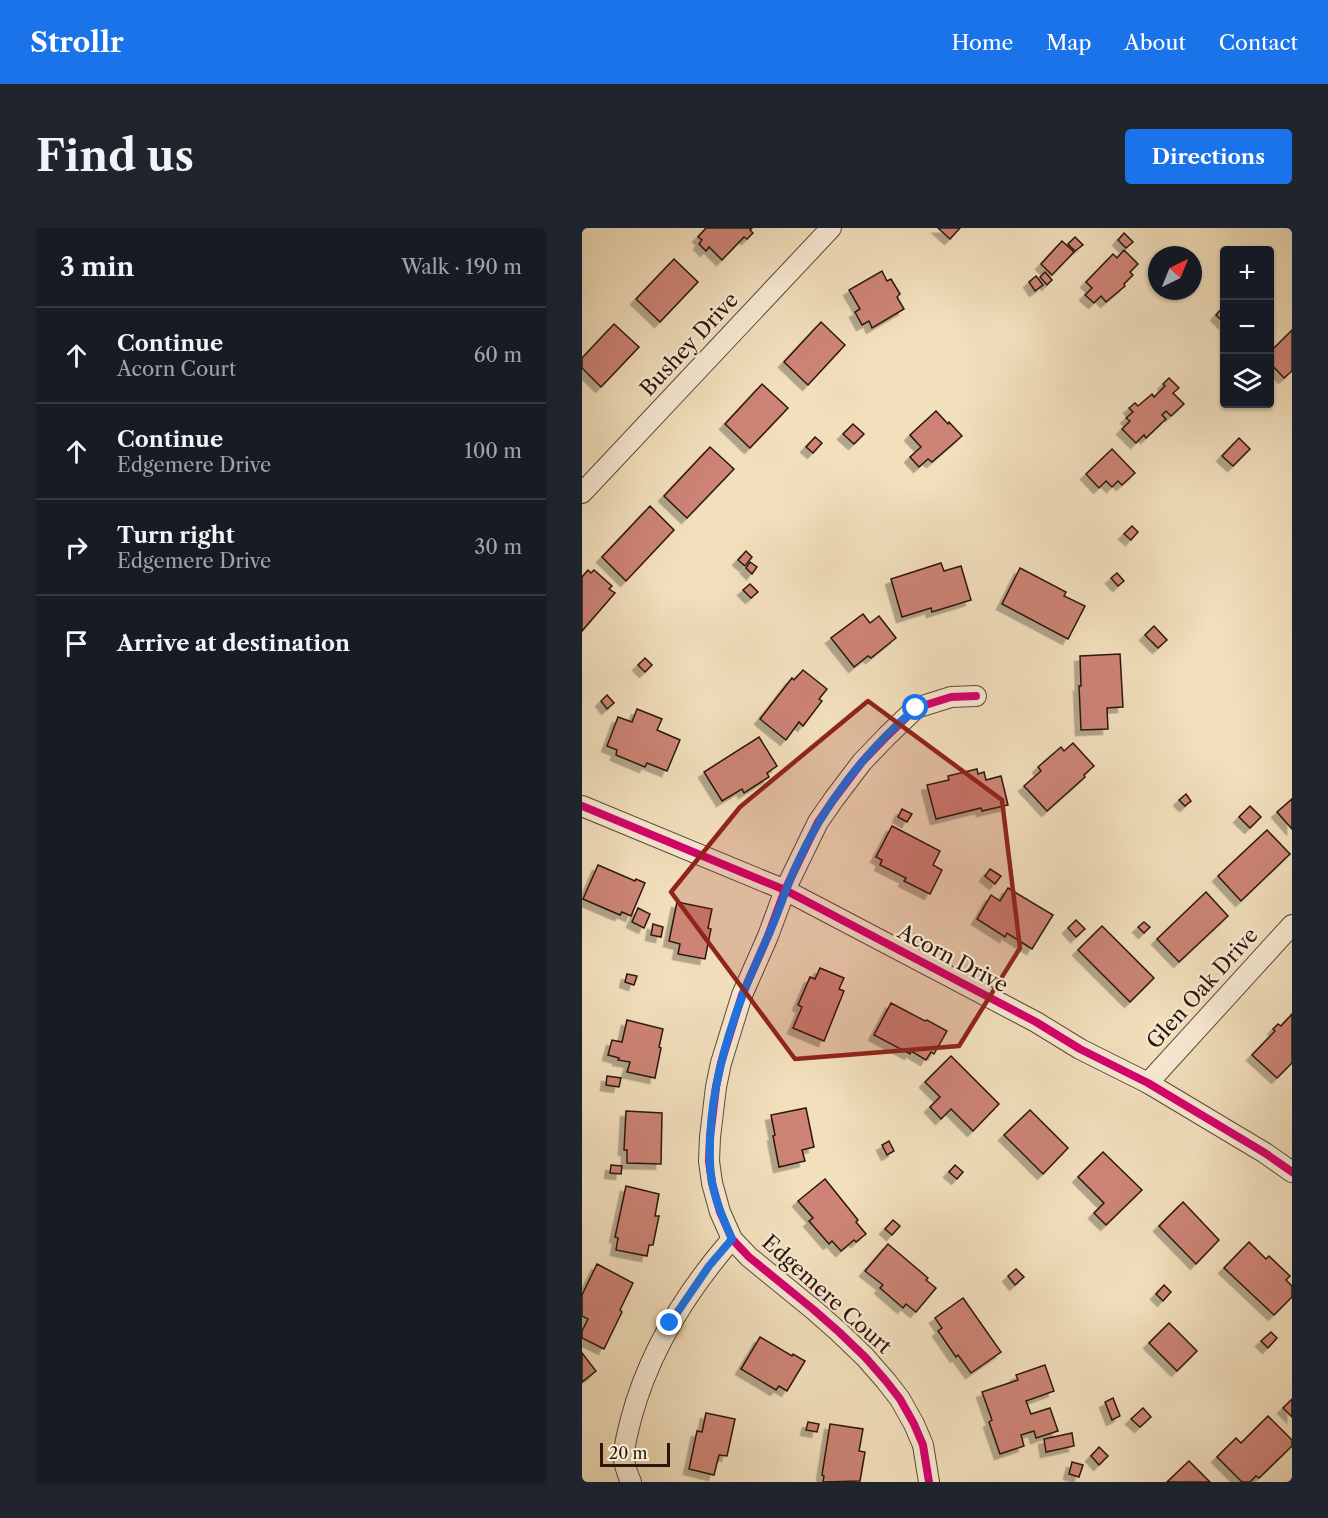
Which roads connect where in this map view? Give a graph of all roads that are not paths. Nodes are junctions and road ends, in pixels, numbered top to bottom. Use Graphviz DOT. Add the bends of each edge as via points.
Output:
graph roads {
  1 [pos="831,228"];
  2 [pos="582,493"];
  3 [pos="976,696"];
  4 [pos="582,806"];
  5 [pos="785,890"];
  6 [pos="1292,925"];
  7 [pos="1148,1083"];
  8 [pos="1292,1172"];
  9 [pos="732,1239"];
  10 [pos="631,1482"];
  11 [pos="929,1482"];
  1 -- 2 [label="street, Bushey Drive"];
  3 -- 5 [label="street" via="951,697 916,708 887,736 862,762 818,822"];
  4 -- 5 [label="street, Acorn Drive"];
  5 -- 7 [label="street, Acorn Drive"];
  5 -- 9 [label="street" via="742,995 716,1087 710,1137 711,1182"];
  6 -- 7 [label="street, Glen Oak Drive"];
  7 -- 8 [label="street, Acorn Drive"];
  9 -- 10 [label="street" via="670,1323 651,1363 627,1436 624,1458"];
  9 -- 11 [label="street, Edgemere Court" via="831,1325 886,1381 919,1434"];
}
